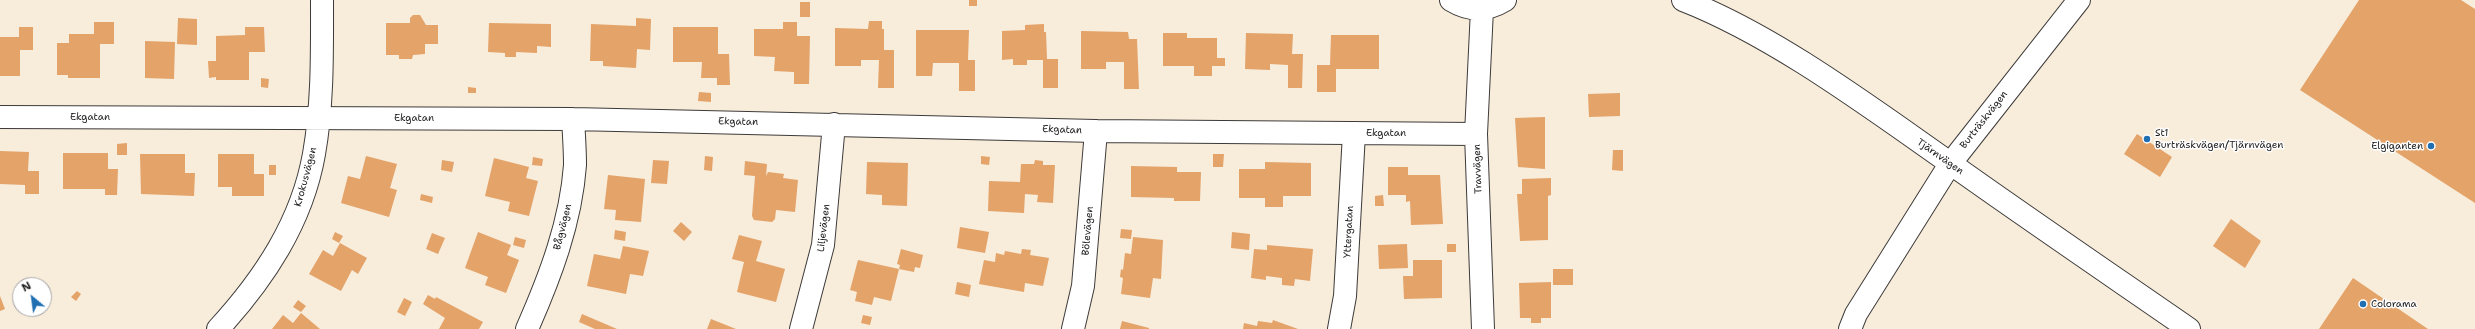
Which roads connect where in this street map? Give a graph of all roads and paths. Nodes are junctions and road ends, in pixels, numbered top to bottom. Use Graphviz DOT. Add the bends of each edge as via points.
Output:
graph roads {
  1 [pos="322,0"];
  2 [pos="1451,0"];
  3 [pos="1505,0"];
  4 [pos="1683,0"];
  5 [pos="2079,0"];
  6 [pos="1482,9"];
  7 [pos="0,117"];
  8 [pos="319,118"];
  9 [pos="573,119"];
  10 [pos="834,124"];
  11 [pos="1096,131"];
  12 [pos="1354,133"];
  13 [pos="1476,134"];
  14 [pos="1950,164"];
  15 [pos="218,329"];
  16 [pos="527,329"];
  17 [pos="801,329"];
  18 [pos="1073,329"];
  19 [pos="1339,329"];
  20 [pos="1483,329"];
  21 [pos="1850,329"];
  22 [pos="2189,329"];
  1 -- 8 [label="street, Krokusvägen"];
  2 -- 6 [label="street" via="1466,7"];
  3 -- 6 [label="street"];
  4 -- 14 [label="street, Tjärnvägen" via="1718,14 1798,62"];
  5 -- 14 [label="street, Burträskvägen"];
  6 -- 13 [label="street, Travvägen"];
  7 -- 8 [label="street, Ekgatan"];
  8 -- 9 [label="street, Ekgatan"];
  8 -- 15 [label="street, Krokusvägen" via="314,155 297,213 266,271"];
  9 -- 10 [label="street, Ekgatan"];
  9 -- 16 [label="street, Bågvägen" via="575,165 568,214 548,282"];
  10 -- 11 [label="street, Ekgatan"];
  10 -- 17 [label="street, Liljevägen" via="824,245"];
  11 -- 12 [label="street, Ekgatan"];
  11 -- 18 [label="street, Bölevägen" via="1083,286"];
  12 -- 13 [label="street, Ekgatan"];
  12 -- 19 [label="street, Yttergatan" via="1345,296"];
  13 -- 20 [label="street, Travvägen"];
  14 -- 21 [label="street, Burträskvägen" via="1856,314"];
  14 -- 22 [label="street, Tjärnvägen"];
}
